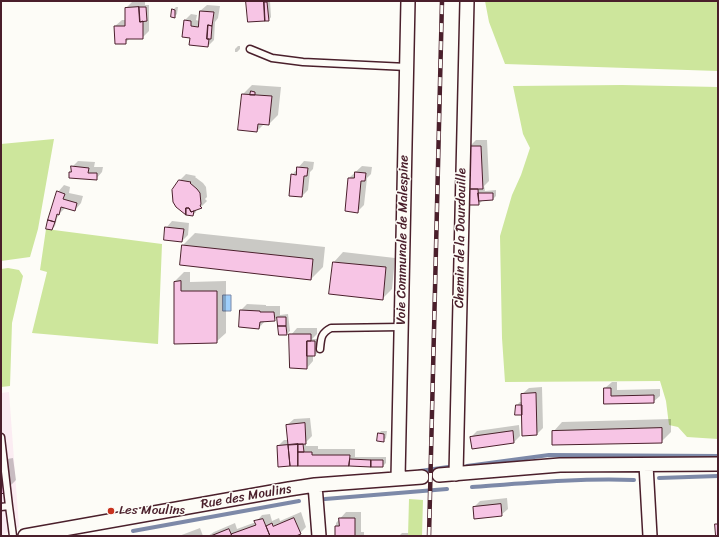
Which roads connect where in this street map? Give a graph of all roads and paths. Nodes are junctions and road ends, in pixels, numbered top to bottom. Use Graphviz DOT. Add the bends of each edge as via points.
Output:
graph roads {
  1 [pos="408,1"];
  2 [pos="467,1"];
  3 [pos="250,49"];
  4 [pos="407,67"];
  5 [pos="401,327"];
  6 [pos="320,348"];
  7 [pos="1,437"];
  8 [pos="718,464"];
  9 [pos="646,465"];
  10 [pos="456,474"];
  11 [pos="439,475"];
  12 [pos="422,477"];
  13 [pos="398,478"];
  14 [pos="315,485"];
  15 [pos="9,506"];
  16 [pos="1,507"];
  17 [pos="79,531"];
  18 [pos="13,536"];
  19 [pos="25,536"];
  20 [pos="319,536"];
  21 [pos="650,536"];
  1 -- 4 [label="street, Voie Communale de Malespine"];
  2 -- 10 [label="street, Chemin de la Dourdouille"];
  3 -- 4 [label="lane" via="272,58 302,62"];
  4 -- 5 [label="street, Voie Communale de Malespine"];
  5 -- 6 [label="lane" via="331,328 321,335"];
  5 -- 13 [label="street, Voie Communale de Malespine"];
  7 -- 15 [label="lane"];
  8 -- 9 [label="street"];
  9 -- 10 [label="street" via="560,465"];
  9 -- 21 [label="street"];
  10 -- 11 [label="street"];
  12 -- 13 [label="street, Rue des Moulins"];
  13 -- 14 [label="street, Rue des Moulins"];
  14 -- 17 [label="street, Rue des Moulins"];
  14 -- 20 [label="street"];
  15 -- 16 [label="lane"];
  15 -- 18 [label="lane"];
  17 -- 19 [label="street, Rue des Moulins"];
}
